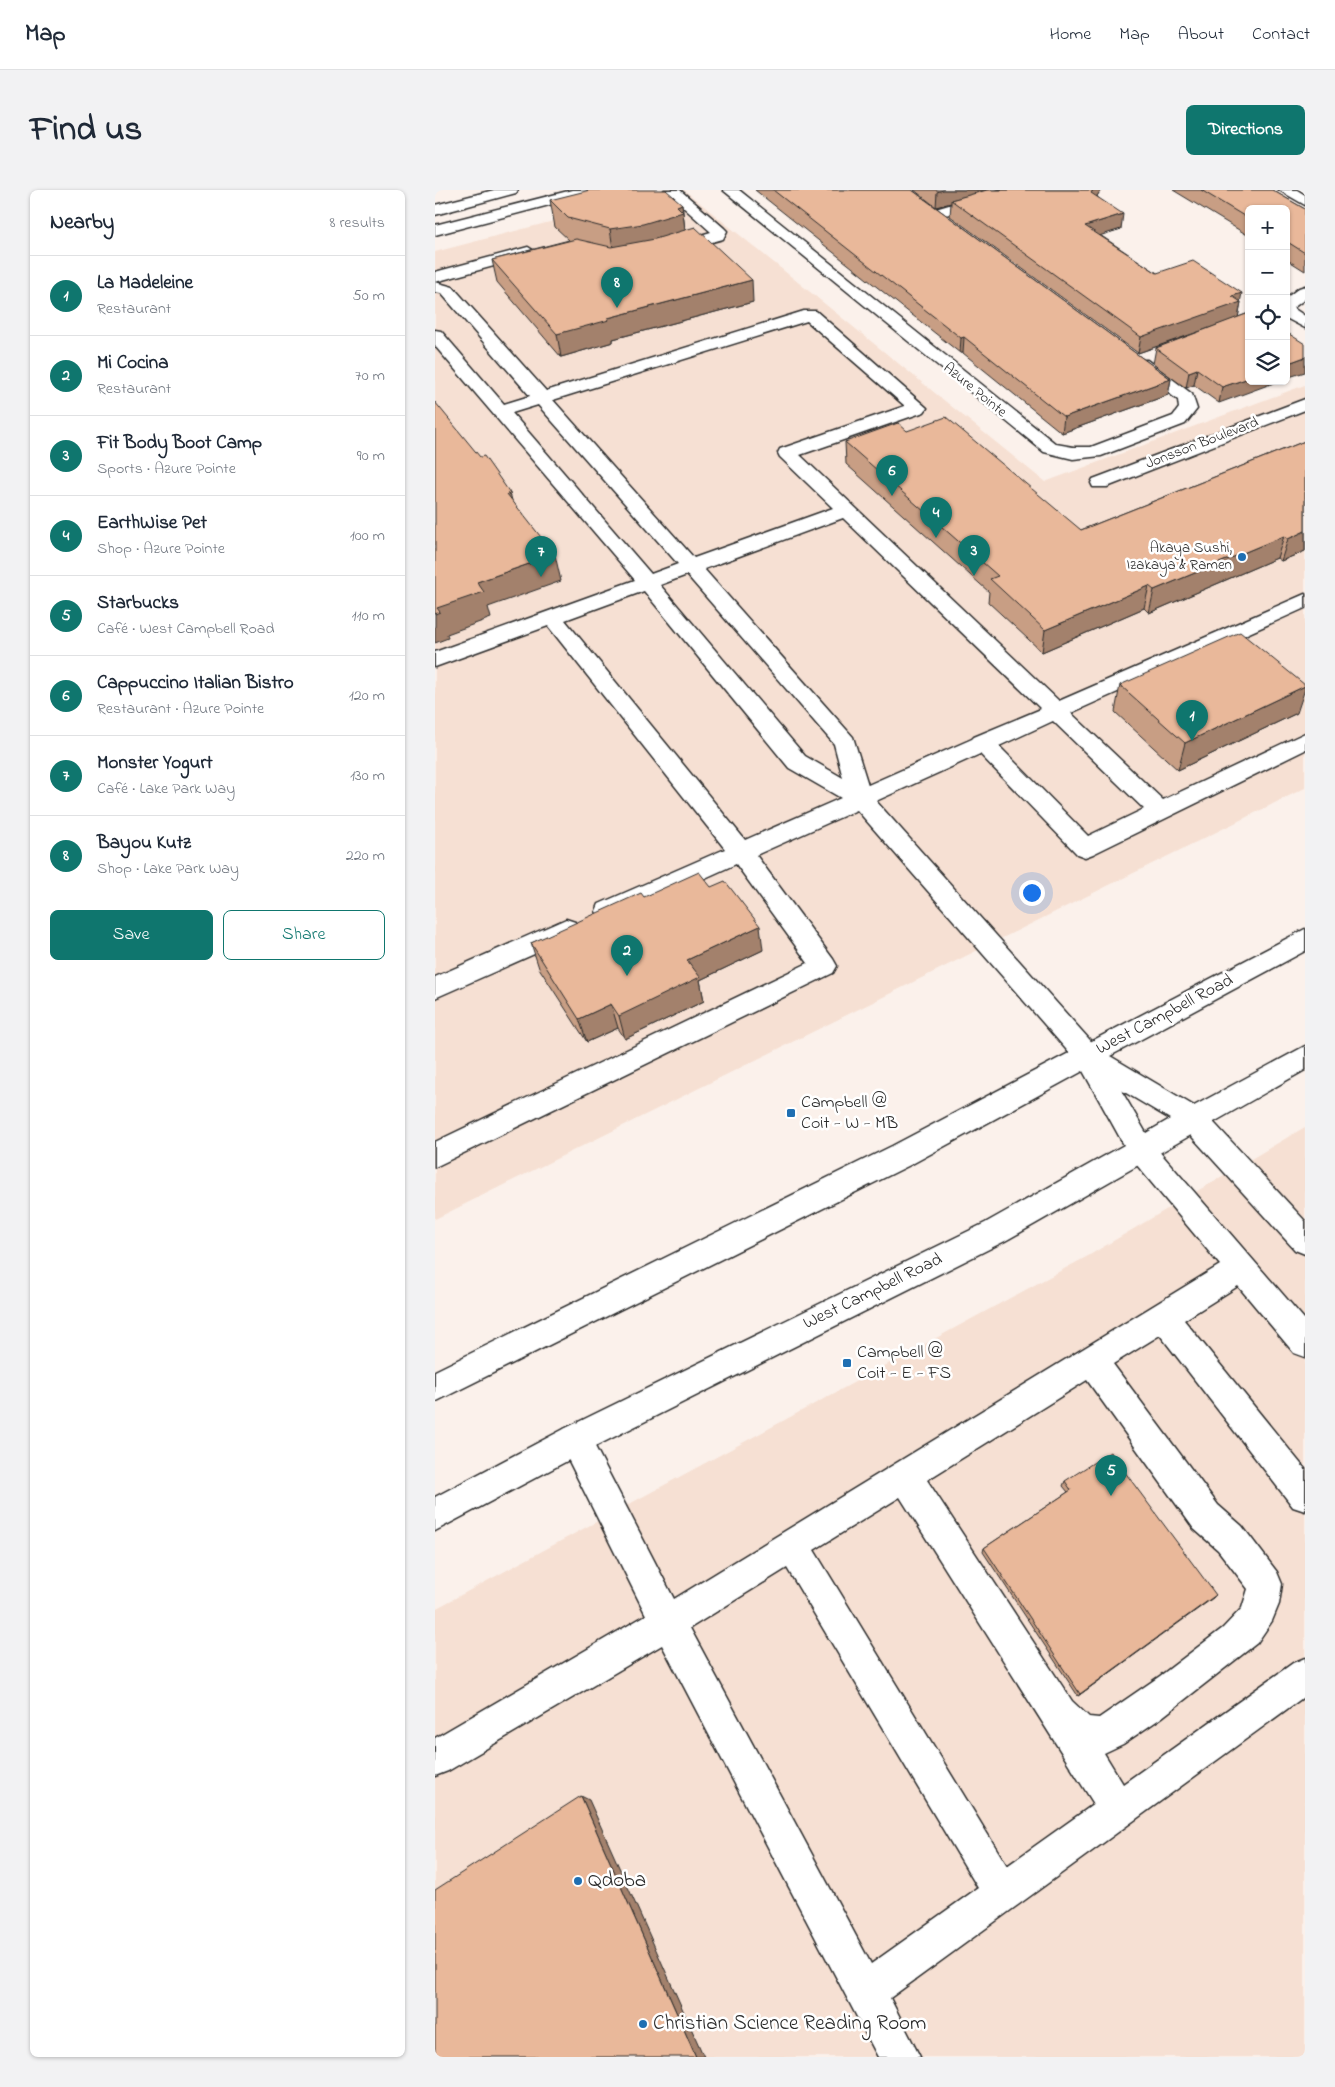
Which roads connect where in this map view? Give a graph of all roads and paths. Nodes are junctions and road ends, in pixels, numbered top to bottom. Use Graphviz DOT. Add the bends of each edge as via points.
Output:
graph roads {
  1 [pos="511,190"];
  2 [pos="590,190"];
  3 [pos="671,190"];
  4 [pos="730,190"];
  5 [pos="1015,190"];
  6 [pos="1286,190"];
  7 [pos="1305,201"];
  8 [pos="921,204"];
  9 [pos="435,210"];
  10 [pos="934,214"];
  11 [pos="950,225"];
  12 [pos="435,230"];
  13 [pos="545,249"];
  14 [pos="656,252"];
  15 [pos="435,277"];
  16 [pos="435,287"];
  17 [pos="1304,293"];
  18 [pos="1290,303"];
  19 [pos="1290,314"];
  20 [pos="1305,323"];
  21 [pos="435,335"];
  22 [pos="1156,354"];
  23 [pos="541,398"];
  24 [pos="1305,404"];
  25 [pos="499,411"];
  26 [pos="1100,483"];
  27 [pos="846,510"];
  28 [pos="691,567"];
  29 [pos="648,583"];
  30 [pos="1305,600"];
  31 [pos="552,618"];
  32 [pos="435,660"];
  33 [pos="1055,710"];
  34 [pos="1305,741"];
  35 [pos="982,742"];
  36 [pos="860,798"];
  37 [pos="1160,811"];
  38 [pos="739,852"];
  39 [pos="1305,939"];
  40 [pos="435,988"];
  41 [pos="1088,1056"];
  42 [pos="1305,1057"];
  43 [pos="1194,1120"];
  44 [pos="1141,1150"];
  45 [pos="435,1155"];
  46 [pos="1304,1238"];
  47 [pos="1240,1269"];
  48 [pos="1163,1316"];
  49 [pos="1305,1343"];
  50 [pos="1091,1360"];
  51 [pos="435,1387"];
  52 [pos="575,1440"];
  53 [pos="905,1475"];
  54 [pos="1305,1495"];
  55 [pos="435,1515"];
  56 [pos="792,1545"];
  57 [pos="668,1622"];
  58 [pos="1305,1675"];
  59 [pos="1059,1714"];
  60 [pos="435,1758"];
  61 [pos="1118,1809"];
  62 [pos="1002,1893"];
  63 [pos="865,1992"];
  64 [pos="900,2057"];
  1 -- 9 [label="street"];
  2 -- 12 [label="street"];
  3 -- 14 [label="street" via="719,232 718,236"];
  4 -- 22 [label="street, Azure Pointe" via="1050,448 1073,453 1094,452 1179,420 1189,409 1186,398 1134,358"];
  5 -- 10 [label="street"];
  6 -- 7 [label="street"];
  8 -- 10 [label="street"];
  10 -- 11 [label="street"];
  13 -- 15 [label="street"];
  16 -- 23 [label="street" via="447,290"];
  17 -- 18 [label="street"];
  19 -- 20 [label="street"];
  21 -- 25 [label="street"];
  23 -- 25 [label="street"];
  23 -- 27 [label="street" via="810,315 918,408 787,453"];
  23 -- 28 [label="street"];
  24 -- 26 [label="street, Jonsson Boulevard"];
  25 -- 29 [label="street"];
  27 -- 28 [label="street"];
  27 -- 33 [label="street"];
  28 -- 29 [label="street"];
  28 -- 36 [label="street" via="845,742"];
  29 -- 31 [label="street"];
  29 -- 36 [label="street" via="797,762"];
  30 -- 33 [label="street"];
  31 -- 32 [label="street"];
  31 -- 38 [label="street"];
  33 -- 35 [label="street"];
  33 -- 37 [label="street"];
  34 -- 37 [label="street"];
  35 -- 36 [label="street"];
  35 -- 37 [label="street" via="1085,848"];
  36 -- 38 [label="street"];
  36 -- 41 [label="street"];
  38 -- 40 [label="street"];
  38 -- 45 [label="street" via="824,966"];
  39 -- 41 [label="street, West Campbell Road"];
  41 -- 43 [label="street"];
  41 -- 44 [label="street"];
  41 -- 51 [label="street, West Campbell Road" via="902,1155"];
  42 -- 43 [label="street, West Campbell Road"];
  43 -- 44 [label="street, West Campbell Road"];
  43 -- 46 [label="street"];
  44 -- 47 [label="street"];
  44 -- 52 [label="street, West Campbell Road" via="995,1232"];
  47 -- 48 [label="street"];
  47 -- 49 [label="street"];
  48 -- 50 [label="street"];
  48 -- 54 [label="street"];
  50 -- 53 [label="street"];
  50 -- 59 [label="street" via="1206,1517 1230,1538 1265,1584 1263,1606 1246,1631 1129,1720 1101,1736 1075,1731"];
  52 -- 55 [label="street, West Campbell Road"];
  52 -- 57 [label="street"];
  53 -- 56 [label="street"];
  53 -- 59 [label="street"];
  56 -- 57 [label="street"];
  56 -- 62 [label="street"];
  57 -- 60 [label="street"];
  57 -- 63 [label="street"];
  58 -- 61 [label="street"];
  59 -- 61 [label="street"];
  61 -- 62 [label="street"];
  62 -- 63 [label="street"];
  63 -- 64 [label="street"];
}
